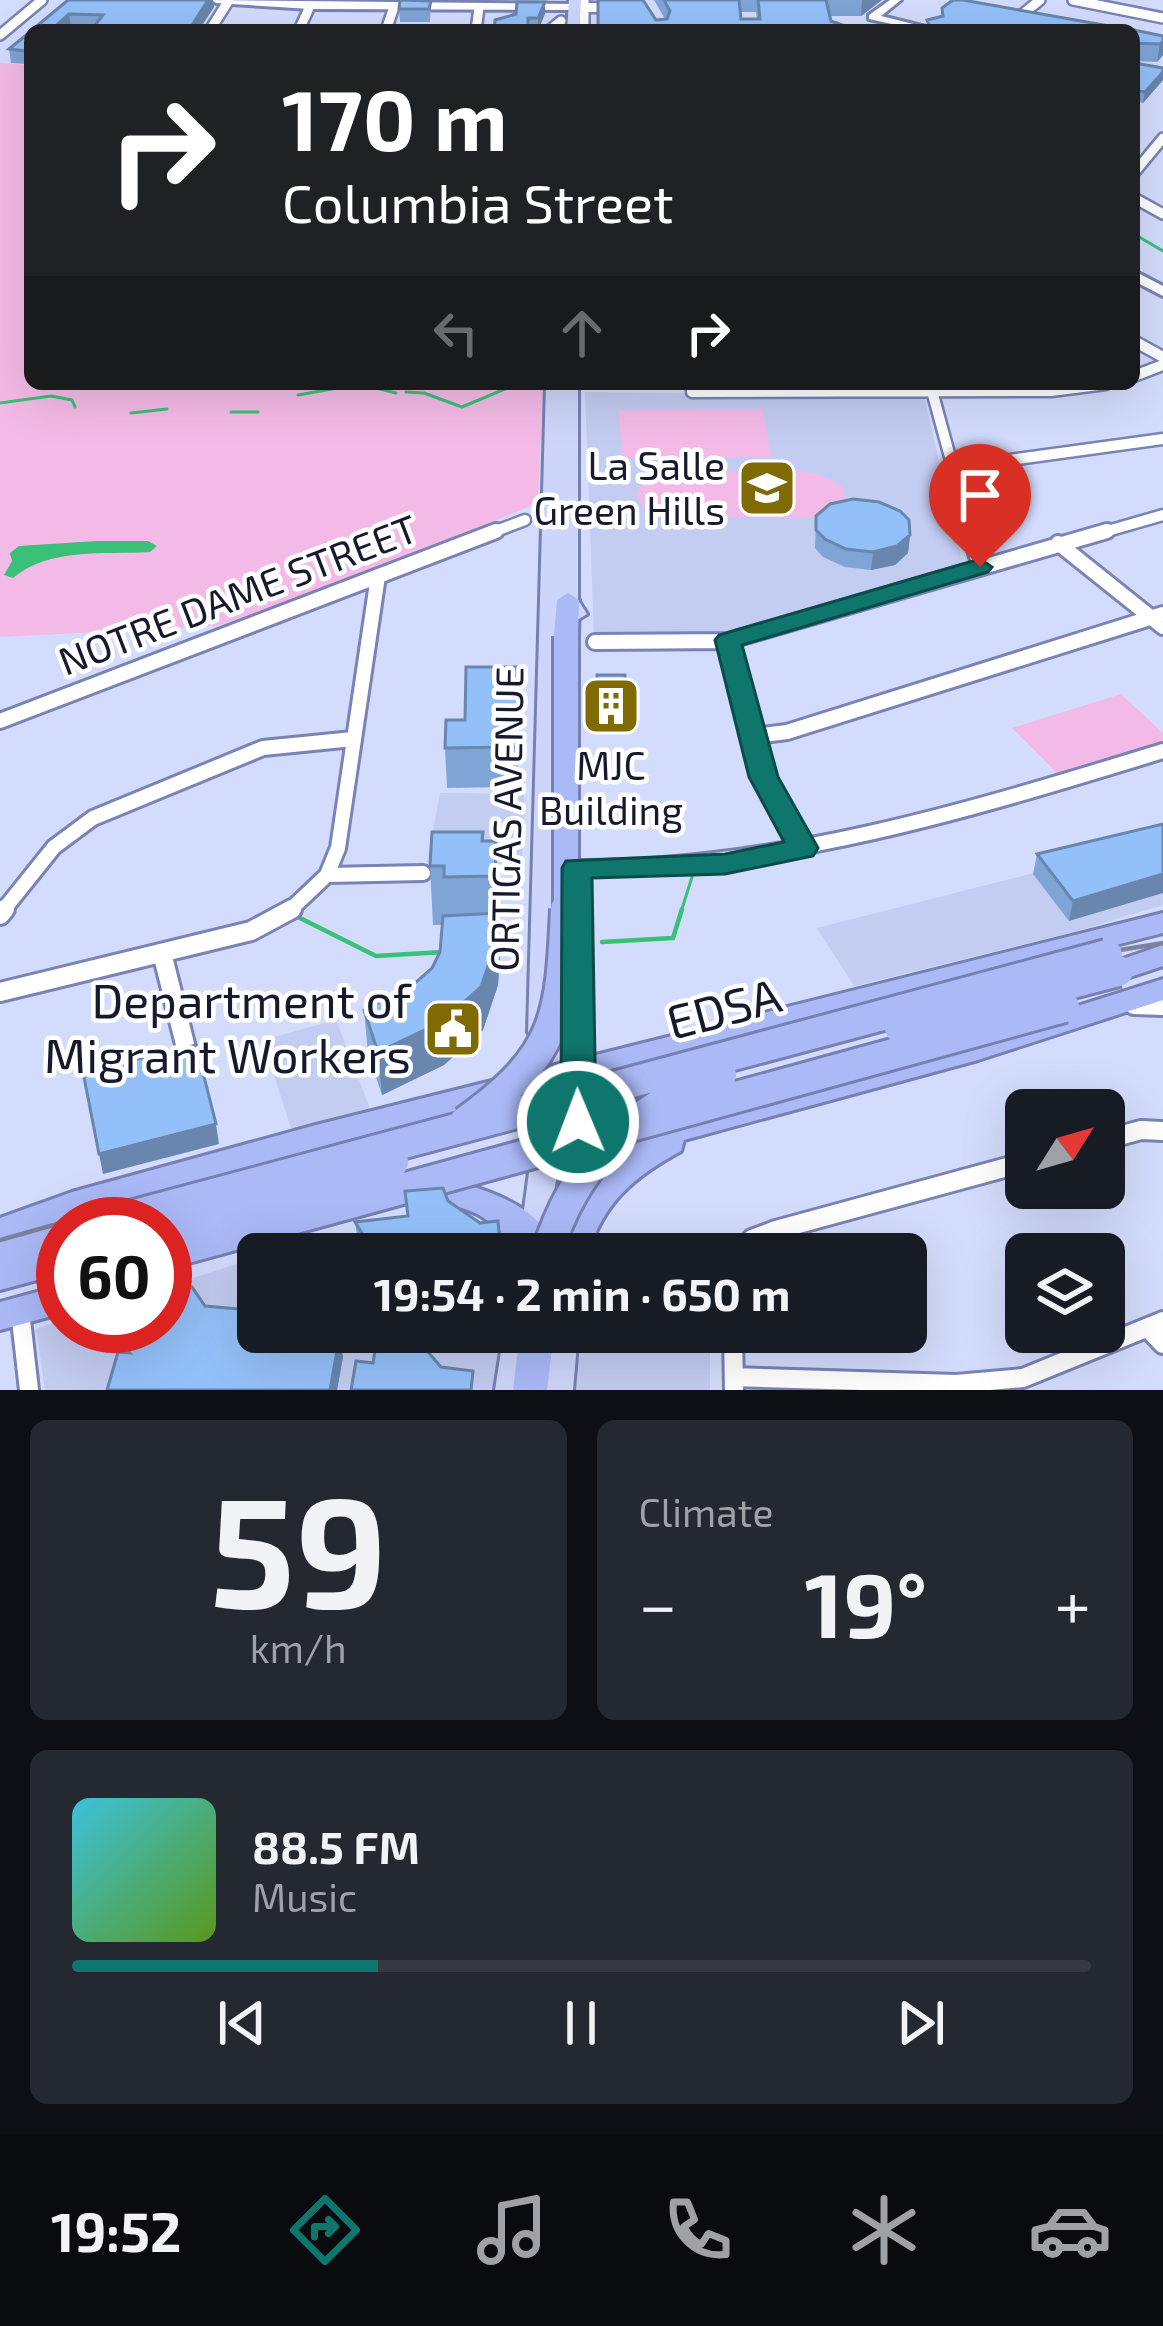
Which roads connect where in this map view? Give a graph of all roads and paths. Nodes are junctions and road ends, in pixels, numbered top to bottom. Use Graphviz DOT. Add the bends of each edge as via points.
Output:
graph roads {
  1 [pos="42,0"];
  2 [pos="896,0"];
  3 [pos="1040,0"];
  4 [pos="1072,0"];
  5 [pos="1090,1"];
  6 [pos="226,2"];
  7 [pos="395,3"];
  8 [pos="482,5"];
  9 [pos="310,6"];
  10 [pos="622,8"];
  11 [pos="568,13"];
  12 [pos="1076,13"];
  13 [pos="1002,14"];
  14 [pos="1019,16"];
  15 [pos="1163,18"];
  16 [pos="1042,20"];
  17 [pos="302,24"];
  18 [pos="878,24"];
  19 [pos="0,34"];
  20 [pos="1163,138"];
  21 [pos="1140,165"];
  22 [pos="554,390"];
  23 [pos="569,390"];
  24 [pos="886,390"];
  25 [pos="1059,390"];
  26 [pos="932,391"];
  27 [pos="1163,439"];
  28 [pos="951,468"];
  29 [pos="1163,514"];
  30 [pos="552,517"];
  31 [pos="1058,544"];
  32 [pos="980,567"];
  33 [pos="378,575"];
  34 [pos="336,592"];
  35 [pos="568,600"];
  36 [pos="374,605"];
  37 [pos="1159,620"];
  38 [pos="580,639"];
  39 [pos="728,640"];
  40 [pos="0,721"];
  41 [pos="755,736"];
  42 [pos="352,739"];
  43 [pos="1163,751"];
  44 [pos="546,778"];
  45 [pos="577,778"];
  46 [pos="803,848"];
  47 [pos="577,868"];
  48 [pos="328,874"];
  49 [pos="423,874"];
  50 [pos="0,915"];
  51 [pos="1163,923"];
  52 [pos="1163,939"];
  53 [pos="162,953"];
  54 [pos="1163,955"];
  55 [pos="1110,956"];
  56 [pos="988,973"];
  57 [pos="1163,979"];
  58 [pos="1163,989"];
  59 [pos="0,992"];
  60 [pos="1117,1006"];
  61 [pos="1163,1006"];
  62 [pos="541,1027"];
  63 [pos="718,1051"];
  64 [pos="187,1052"];
  65 [pos="579,1082"];
  66 [pos="543,1089"];
  67 [pos="494,1097"];
  68 [pos="774,1104"];
  69 [pos="709,1121"];
  70 [pos="1163,1131"];
  71 [pos="1125,1135"];
  72 [pos="345,1142"];
  73 [pos="580,1156"];
  74 [pos="544,1165"];
  75 [pos="1005,1168"];
  76 [pos="443,1191"];
  77 [pos="103,1197"];
  78 [pos="144,1197"];
  79 [pos="192,1200"];
  80 [pos="345,1219"];
  81 [pos="192,1222"];
  82 [pos="524,1233"];
  83 [pos="538,1233"];
  84 [pos="545,1233"];
  85 [pos="547,1233"];
  86 [pos="566,1233"];
  87 [pos="573,1233"];
  88 [pos="577,1233"];
  89 [pos="768,1233"];
  90 [pos="36,1239"];
  91 [pos="36,1243"];
  92 [pos="192,1248"];
  93 [pos="0,1252"];
  94 [pos="192,1262"];
  95 [pos="0,1276"];
  96 [pos="36,1295"];
  97 [pos="36,1303"];
  98 [pos="6,1309"];
  99 [pos="1158,1331"];
  100 [pos="518,1353"];
  101 [pos="534,1353"];
  102 [pos="561,1353"];
  103 [pos="733,1353"];
  104 [pos="734,1383"];
  105 [pos="1035,1383"];
  106 [pos="29,1390"];
  107 [pos="514,1390"];
  108 [pos="530,1390"];
  109 [pos="558,1390"];
  1 -- 19 [label="street"];
  2 -- 18 [label="main road" via="874,15"];
  3 -- 14 [label="street"];
  4 -- 5 [label="street"];
  5 -- 12 [label="street"];
  5 -- 15 [label="street"];
  6 -- 8 [label="main road"];
  6 -- 9 [label="main road"];
  7 -- 8 [label="main road"];
  7 -- 9 [label="main road"];
  8 -- 11 [label="main road"];
  9 -- 17 [label="street"];
  10 -- 11 [label="street"];
  13 -- 14 [label="street"];
  14 -- 16 [label="street"];
  20 -- 21 [label="street"];
  22 -- 30 [label="main road, ORTIGAS AVENUE"];
  23 -- 35 [label="main road, ORTIGAS AVENUE"];
  24 -- 26 [label="street"];
  25 -- 26 [label="street"];
  26 -- 28 [label="street"];
  27 -- 28 [label="street"];
  28 -- 32 [label="street"];
  29 -- 31 [label="street"];
  30 -- 33 [label="street, NOTRE DAME STREET"];
  30 -- 44 [label="main road, ORTIGAS AVENUE"];
  31 -- 32 [label="street"];
  31 -- 37 [label="street"];
  32 -- 39 [label="street"];
  33 -- 34 [label="street, NOTRE DAME STREET"];
  33 -- 36 [label="street"];
  34 -- 36 [label="street"];
  34 -- 40 [label="street, NOTRE DAME STREET"];
  35 -- 38 [label="highway"];
  35 -- 45 [label="main road, ORTIGAS AVENUE" via="577,612"];
  36 -- 42 [label="street"];
  37 -- 41 [label="street"];
  38 -- 39 [label="street"];
  38 -- 81 [label="highway, bridge" via="565,961 560,1004 535,1063 488,1106 406,1156"];
  39 -- 41 [label="street"];
  41 -- 46 [label="street" via="768,788"];
  42 -- 48 [label="street"];
  42 -- 50 [label="street" via="263,748 93,818 54,847"];
  43 -- 46 [label="street"];
  44 -- 45 [label="main road" via="567,791"];
  44 -- 45 [label="main road" via="562,759"];
  44 -- 62 [label="main road, ORTIGAS AVENUE"];
  45 -- 47 [label="main road, ORTIGAS AVENUE"];
  46 -- 47 [label="street" via="725,864"];
  47 -- 65 [label="main road, ORTIGAS AVENUE"];
  48 -- 49 [label="street"];
  48 -- 53 [label="street" via="281,918"];
  51 -- 55 [label="highway"];
  52 -- 55 [label="highway, EDSA"];
  53 -- 59 [label="street"];
  53 -- 64 [label="street"];
  54 -- 55 [label="highway"];
  55 -- 56 [label="highway" via="1100,947"];
  55 -- 79 [label="highway, EDSA, bridge"];
  55 -- 84 [label="highway, bridge" via="682,1090 596,1154"];
  56 -- 63 [label="highway"];
  56 -- 65 [label="highway"];
  57 -- 92 [label="highway, bridge"];
  58 -- 60 [label="highway"];
  60 -- 61 [label="street"];
  60 -- 68 [label="highway"];
  62 -- 66 [label="main road, ORTIGAS AVENUE"];
  62 -- 67 [label="highway" via="523,1065"];
  63 -- 65 [label="highway"];
  63 -- 68 [label="highway" via="719,1075 731,1091"];
  65 -- 66 [label="highway"];
  65 -- 73 [label="main road, ORTIGAS AVENUE"];
  66 -- 67 [label="highway"];
  66 -- 72 [label="highway"];
  66 -- 74 [label="main road, ORTIGAS AVENUE"];
  67 -- 72 [label="highway"];
  67 -- 77 [label="highway"];
  68 -- 69 [label="highway"];
  69 -- 73 [label="highway"];
  69 -- 88 [label="highway" via="611,1178"];
  70 -- 71 [label="street"];
  72 -- 78 [label="highway"];
  72 -- 80 [label="highway" via="371,1176 366,1196"];
  73 -- 74 [label="main road"];
  73 -- 87 [label="main road, ORTIGAS AVENUE"];
  74 -- 76 [label="highway"];
  74 -- 83 [label="main road, ORTIGAS AVENUE"];
  75 -- 89 [label="street"];
  76 -- 80 [label="highway"];
  76 -- 82 [label="highway" via="485,1202"];
  80 -- 94 [label="highway"];
  85 -- 86 [label="main road" via="559,1220"];
  90 -- 93 [label="highway"];
  91 -- 95 [label="highway"];
  96 -- 98 [label="highway"];
  97 -- 98 [label="highway"];
  98 -- 106 [label="street"];
  99 -- 105 [label="street"];
  100 -- 107 [label="main road"];
  101 -- 108 [label="highway"];
  102 -- 109 [label="main road"];
  103 -- 104 [label="street"];
  104 -- 105 [label="street"];
}
